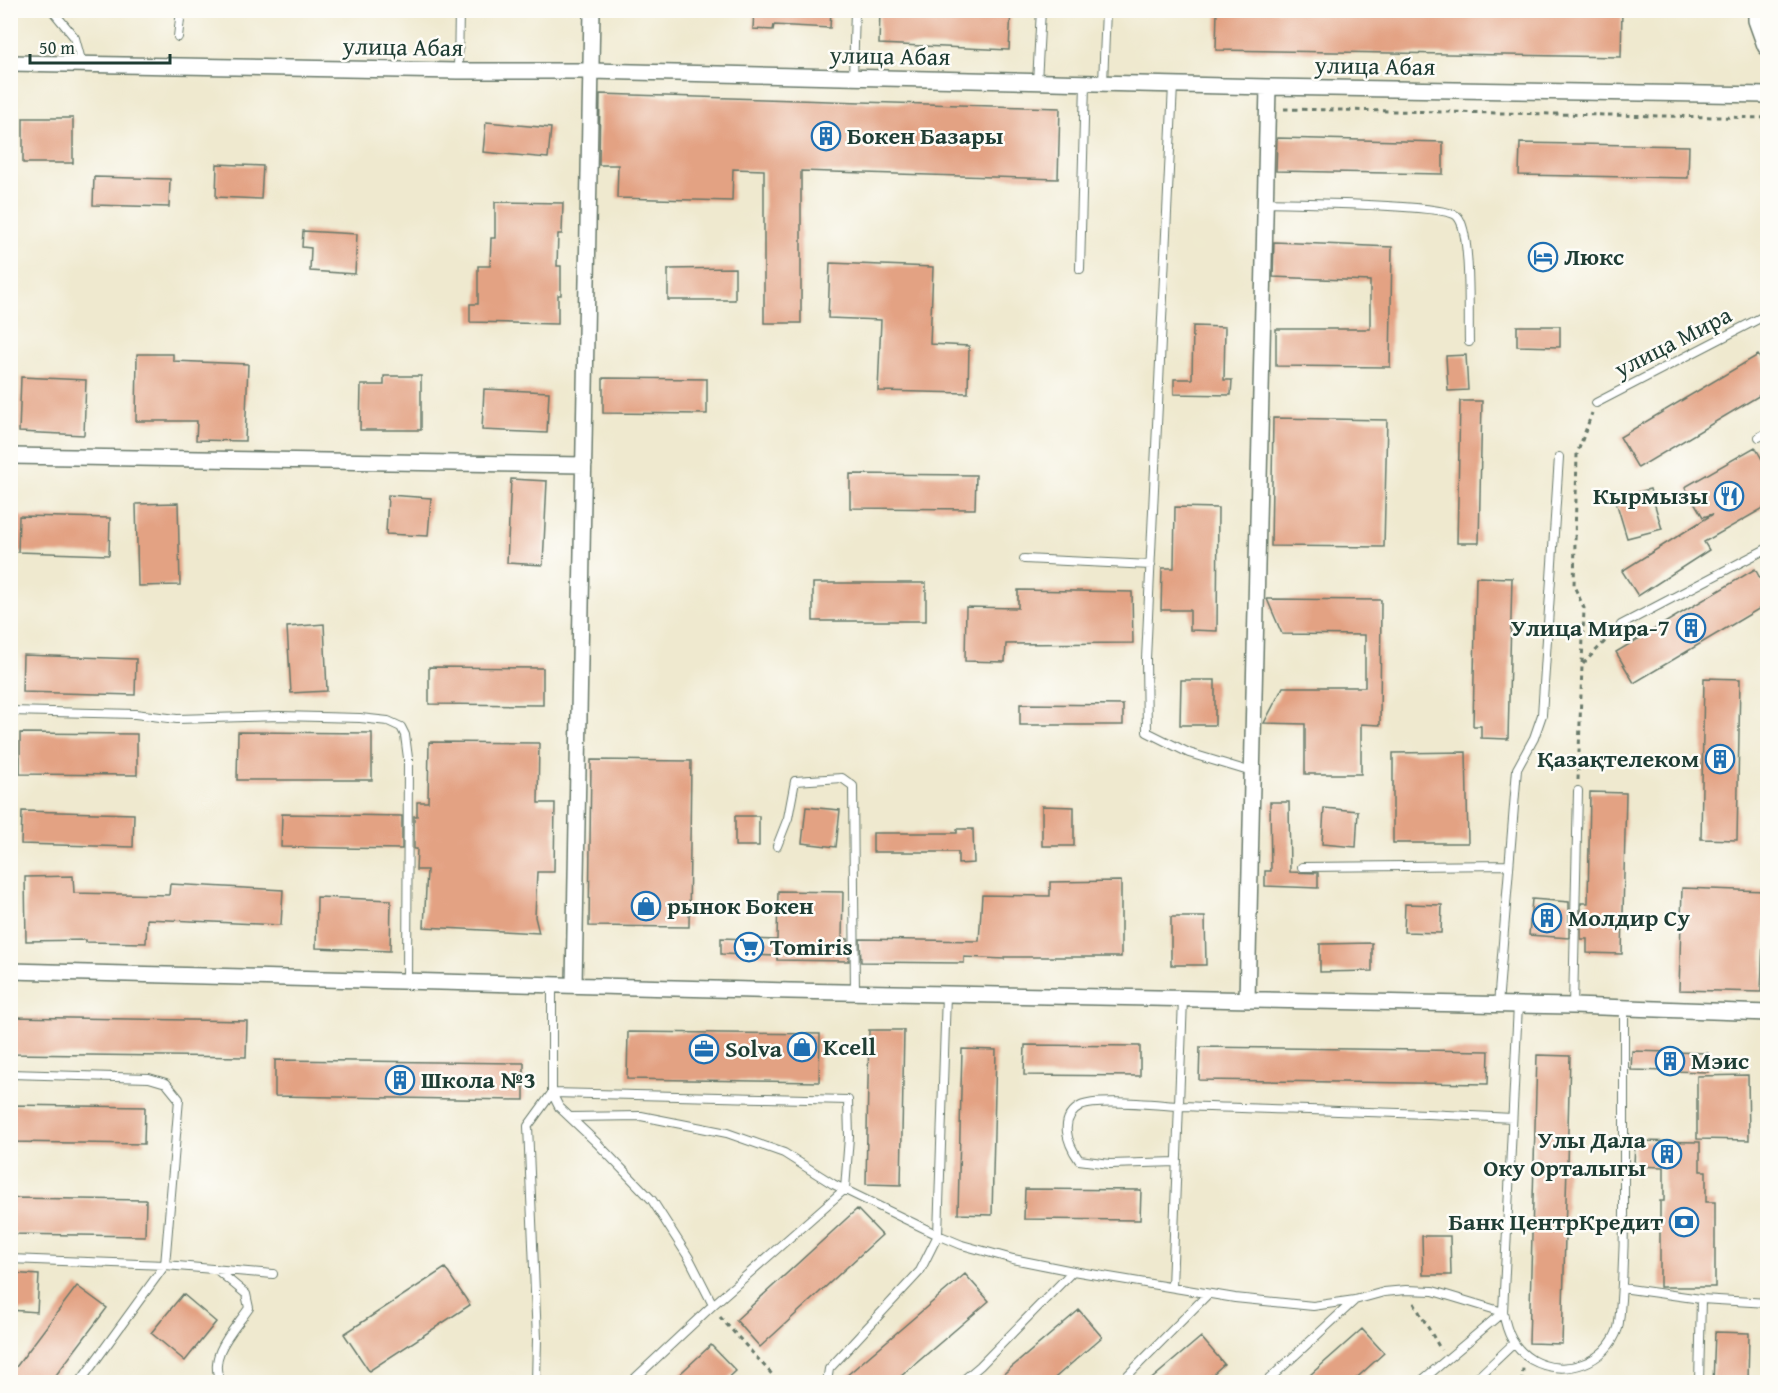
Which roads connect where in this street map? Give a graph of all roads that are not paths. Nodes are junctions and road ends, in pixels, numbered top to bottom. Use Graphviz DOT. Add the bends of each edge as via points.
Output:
graph roads {
  1 [pos="52,10"];
  2 [pos="181,10"];
  3 [pos="428,10"];
  4 [pos="592,10"];
  5 [pos="855,10"];
  6 [pos="1041,10"];
  7 [pos="1106,10"];
  8 [pos="1759,10"];
  9 [pos="458,13"];
  10 [pos="178,37"];
  11 [pos="1767,45"];
  12 [pos="10,63"];
  13 [pos="82,64"];
  14 [pos="458,71"];
  15 [pos="590,71"];
  16 [pos="853,78"];
  17 [pos="1037,82"];
  18 [pos="1084,83"];
  19 [pos="1103,83"];
  20 [pos="1173,85"];
  21 [pos="1268,87"];
  22 [pos="1767,95"];
  23 [pos="1265,202"];
  24 [pos="1080,269"];
  25 [pos="1767,314"];
  26 [pos="1469,342"];
  27 [pos="1596,403"];
  28 [pos="1767,432"];
  29 [pos="1759,437"];
  30 [pos="10,456"];
  31 [pos="1559,457"];
  32 [pos="584,465"];
  33 [pos="1767,548"];
  34 [pos="1024,559"];
  35 [pos="1151,566"];
  36 [pos="1621,625"];
  37 [pos="10,711"];
  38 [pos="1252,772"];
  39 [pos="1578,791"];
  40 [pos="777,846"];
  41 [pos="1509,866"];
  42 [pos="1302,867"];
  43 [pos="10,971"];
  44 [pos="407,981"];
  45 [pos="552,985"];
  46 [pos="574,986"];
  47 [pos="855,992"];
  48 [pos="946,994"];
  49 [pos="1183,999"];
  50 [pos="1247,1000"];
  51 [pos="1498,1005"];
  52 [pos="1518,1005"];
  53 [pos="1573,1006"];
  54 [pos="1624,1008"];
  55 [pos="1767,1013"];
  56 [pos="10,1074"];
  57 [pos="552,1094"];
  58 [pos="1179,1106"];
  59 [pos="570,1117"];
  60 [pos="1512,1118"];
  61 [pos="1177,1162"];
  62 [pos="846,1189"];
  63 [pos="938,1235"];
  64 [pos="10,1259"];
  65 [pos="165,1265"];
  66 [pos="216,1269"];
  67 [pos="1073,1271"];
  68 [pos="273,1274"];
  69 [pos="1172,1287"];
  70 [pos="1622,1288"];
  71 [pos="1208,1293"];
  72 [pos="1701,1299"];
  73 [pos="1355,1300"];
  74 [pos="1767,1303"];
  75 [pos="713,1305"];
  76 [pos="1503,1312"];
  77 [pos="1513,1344"];
  78 [pos="80,1383"];
  79 [pos="221,1383"];
  80 [pos="536,1383"];
  81 [pos="631,1383"];
  82 [pos="827,1383"];
  83 [pos="961,1383"];
  84 [pos="1121,1383"];
  85 [pos="1266,1383"];
  86 [pos="1420,1383"];
  87 [pos="1473,1383"];
  88 [pos="1699,1383"];
  1 -- 13 [label="lane" via="75,38"];
  2 -- 10 [label="lane"];
  3 -- 9 [label="lane"];
  4 -- 15 [label="street"];
  5 -- 16 [label="lane"];
  6 -- 17 [label="lane"];
  7 -- 19 [label="lane"];
  8 -- 11 [label="street"];
  9 -- 14 [label="lane"];
  12 -- 13 [label="street, улица Абая"];
  13 -- 14 [label="street, улица Абая"];
  14 -- 15 [label="street, улица Абая"];
  15 -- 16 [label="street, улица Абая"];
  15 -- 32 [label="street"];
  16 -- 17 [label="street, улица Абая"];
  17 -- 18 [label="street, улица Абая"];
  18 -- 19 [label="street, улица Абая"];
  18 -- 24 [label="lane"];
  19 -- 20 [label="street, улица Абая"];
  20 -- 21 [label="street, улица Абая"];
  20 -- 35 [label="lane"];
  21 -- 22 [label="street, улица Абая"];
  21 -- 23 [label="street"];
  23 -- 26 [label="lane" via="1414,207 1449,211 1458,216 1467,250"];
  23 -- 38 [label="street"];
  25 -- 27 [label="lane, улица Мира"];
  28 -- 29 [label="lane"];
  30 -- 32 [label="street"];
  31 -- 41 [label="lane" via="1542,715 1517,769"];
  32 -- 46 [label="street"];
  33 -- 36 [label="lane"];
  34 -- 35 [label="lane"];
  35 -- 38 [label="lane" via="1146,660 1148,732 1189,753"];
  37 -- 44 [label="lane" via="177,719 360,718 388,721 401,727 408,768"];
  38 -- 50 [label="street"];
  39 -- 53 [label="lane"];
  40 -- 47 [label="lane" via="788,818 795,781 842,778 853,786"];
  41 -- 42 [label="lane"];
  41 -- 51 [label="lane"];
  43 -- 44 [label="street"];
  44 -- 45 [label="street"];
  45 -- 46 [label="street"];
  45 -- 57 [label="lane"];
  46 -- 47 [label="street"];
  47 -- 48 [label="street"];
  48 -- 49 [label="street"];
  48 -- 63 [label="lane"];
  49 -- 50 [label="street"];
  49 -- 58 [label="lane"];
  50 -- 51 [label="street"];
  51 -- 52 [label="street"];
  52 -- 53 [label="street"];
  52 -- 60 [label="lane"];
  53 -- 54 [label="street"];
  54 -- 55 [label="street"];
  54 -- 70 [label="lane"];
  56 -- 65 [label="lane" via="149,1078 166,1083 179,1099"];
  57 -- 59 [label="lane"];
  57 -- 62 [label="lane" via="848,1100"];
  57 -- 80 [label="lane" via="528,1126"];
  58 -- 60 [label="lane"];
  58 -- 61 [label="lane"];
  58 -- 61 [label="lane" via="1084,1104 1072,1112 1066,1127 1070,1148 1079,1160 1110,1164"];
  59 -- 62 [label="lane" via="641,1116 727,1133 784,1153"];
  59 -- 75 [label="lane" via="652,1200"];
  60 -- 76 [label="lane"];
  61 -- 69 [label="lane"];
  62 -- 63 [label="lane"];
  62 -- 75 [label="lane"];
  63 -- 67 [label="lane" via="993,1254"];
  63 -- 82 [label="lane" via="920,1272 829,1369"];
  64 -- 65 [label="lane"];
  65 -- 66 [label="lane"];
  65 -- 78 [label="lane"];
  66 -- 68 [label="lane"];
  66 -- 79 [label="lane" via="246,1294 249,1308 217,1356"];
  67 -- 69 [label="lane"];
  67 -- 83 [label="lane"];
  69 -- 71 [label="lane"];
  70 -- 72 [label="lane"];
  70 -- 77 [label="lane" via="1613,1339 1589,1362 1569,1369 1541,1365"];
  71 -- 73 [label="lane" via="1313,1306"];
  71 -- 84 [label="lane"];
  72 -- 74 [label="lane"];
  72 -- 88 [label="lane"];
  73 -- 76 [label="lane" via="1384,1292 1433,1291"];
  73 -- 85 [label="lane"];
  75 -- 81 [label="lane"];
  76 -- 77 [label="lane"];
  76 -- 86 [label="lane"];
  77 -- 87 [label="lane"];
}
